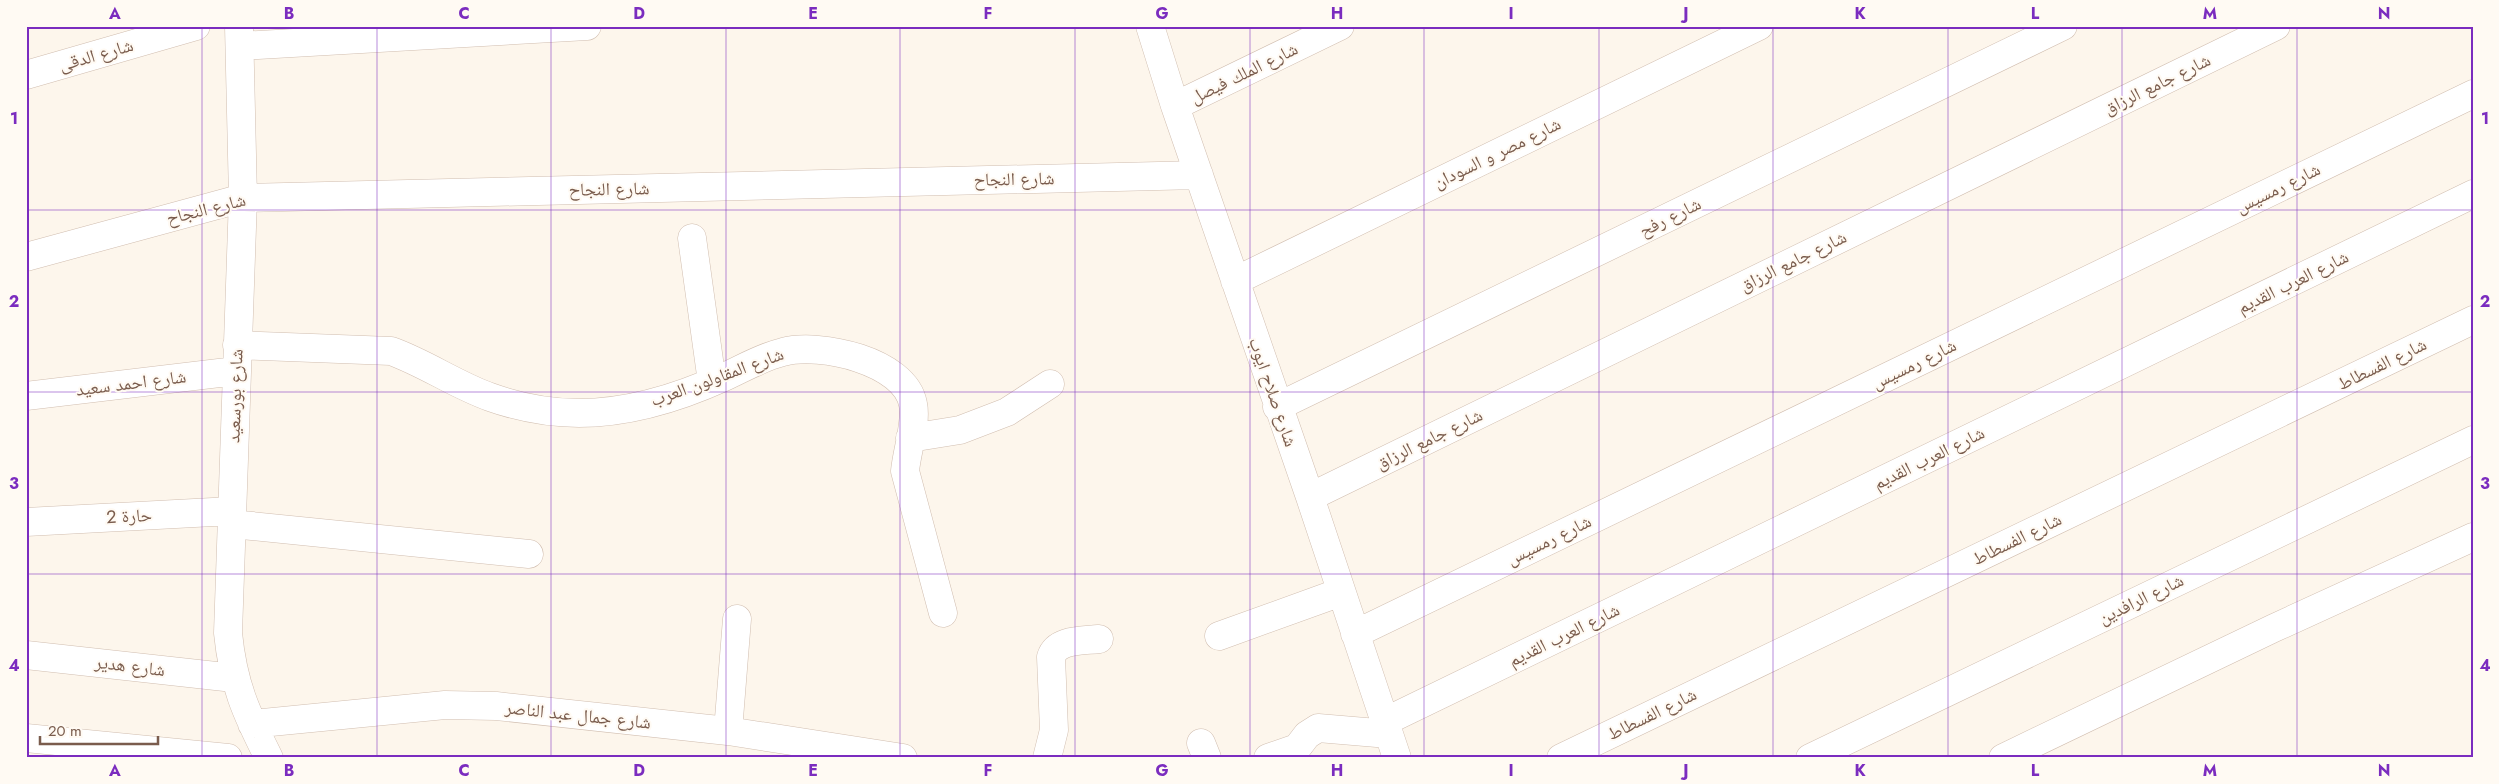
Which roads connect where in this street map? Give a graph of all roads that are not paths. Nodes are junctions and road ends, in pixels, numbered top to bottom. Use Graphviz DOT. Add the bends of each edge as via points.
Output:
graph roads {
  1 [pos="196,26"];
  2 [pos="587,26"];
  3 [pos="1150,26"];
  4 [pos="1340,26"];
  5 [pos="1759,26"];
  6 [pos="2063,26"];
  7 [pos="2276,26"];
  8 [pos="239,36"];
  9 [pos="26,75"];
  10 [pos="2473,94"];
  11 [pos="1175,106"];
  12 [pos="1199,175"];
  13 [pos="2473,194"];
  14 [pos="243,198"];
  15 [pos="692,238"];
  16 [pos="26,256"];
  17 [pos="1234,281"];
  18 [pos="2473,320"];
  19 [pos="237,358"];
  20 [pos="712,382"];
  21 [pos="1050,384"];
  22 [pos="26,396"];
  23 [pos="1277,407"];
  24 [pos="910,438"];
  25 [pos="2473,440"];
  26 [pos="1310,497"];
  27 [pos="232,517"];
  28 [pos="26,522"];
  29 [pos="2473,537"];
  30 [pos="530,554"];
  31 [pos="1341,592"];
  32 [pos="943,613"];
  33 [pos="737,619"];
  34 [pos="1354,634"];
  35 [pos="1219,636"];
  36 [pos="1099,638"];
  37 [pos="26,654"];
  38 [pos="234,678"];
  39 [pos="252,724"];
  40 [pos="728,731"];
  41 [pos="26,738"];
  42 [pos="1390,738"];
  43 [pos="228,758"];
  44 [pos="269,758"];
  45 [pos="903,758"];
  46 [pos="1047,758"];
  47 [pos="1268,758"];
  48 [pos="1561,758"];
  49 [pos="1810,758"];
  50 [pos="2003,758"];
  1 -- 9 [label="street, شارع الدقى"];
  2 -- 8 [label="street"];
  3 -- 11 [label="street, شارع صلاح ايوب"];
  4 -- 11 [label="street, شارع الملك فيصل"];
  5 -- 17 [label="street, شارع مصر و السودان"];
  6 -- 23 [label="street, شارع رفح"];
  7 -- 26 [label="street, شارع جامع الرزاق"];
  8 -- 14 [label="street, شارع بورسعيد"];
  10 -- 34 [label="street, شارع رمسيس"];
  11 -- 12 [label="street, شارع صلاح ايوب"];
  12 -- 14 [label="street, شارع النجاح"];
  12 -- 17 [label="street, شارع صلاح ايوب"];
  13 -- 42 [label="street, شارع العرب القديم"];
  14 -- 16 [label="street, شارع النجاح"];
  14 -- 19 [label="street, شارع بورسعيد"];
  15 -- 20 [label="street"];
  17 -- 23 [label="street, شارع صلاح ايوب"];
  18 -- 48 [label="street, شارع الفسطاط"];
  19 -- 20 [label="street, شارع المقاولون العرب" via="391,351 489,397 531,409 579,413 659,401"];
  19 -- 22 [label="street, شارع احمد سعيد"];
  19 -- 27 [label="street, شارع بورسعيد"];
  20 -- 24 [label="street, شارع المقاولون العرب" via="757,360 785,351 847,353 869,361 908,390 915,416"];
  21 -- 24 [label="street" via="1007,412 960,430"];
  23 -- 26 [label="street, شارع صلاح ايوب"];
  24 -- 32 [label="street, شارع المقاولون العرب" via="905,471"];
  25 -- 49 [label="street, شارع الرافدين"];
  26 -- 31 [label="street, شارع صلاح ايوب"];
  27 -- 28 [label="street, حارة 2"];
  27 -- 30 [label="street, حارة 2"];
  27 -- 38 [label="street, شارع بورسعيد" via="228,633"];
  29 -- 50 [label="street"];
  31 -- 34 [label="street, شارع صلاح ايوب"];
  31 -- 35 [label="street"];
  33 -- 40 [label="street"];
  34 -- 42 [label="street, شارع صلاح ايوب"];
  36 -- 46 [label="street" via="1059,644 1051,656 1054,730"];
  37 -- 38 [label="street, شارع هدير"];
  38 -- 39 [label="street, شارع بورسعيد"];
  39 -- 40 [label="street, شارع جمال عبد الناصر" via="445,705 496,706"];
  39 -- 44 [label="street, شارع بورسعيد"];
  40 -- 45 [label="street, شارع جمال عبد الناصر"];
  41 -- 43 [label="street"];
  42 -- 47 [label="street" via="1318,728 1307,735 1297,748"];
}
